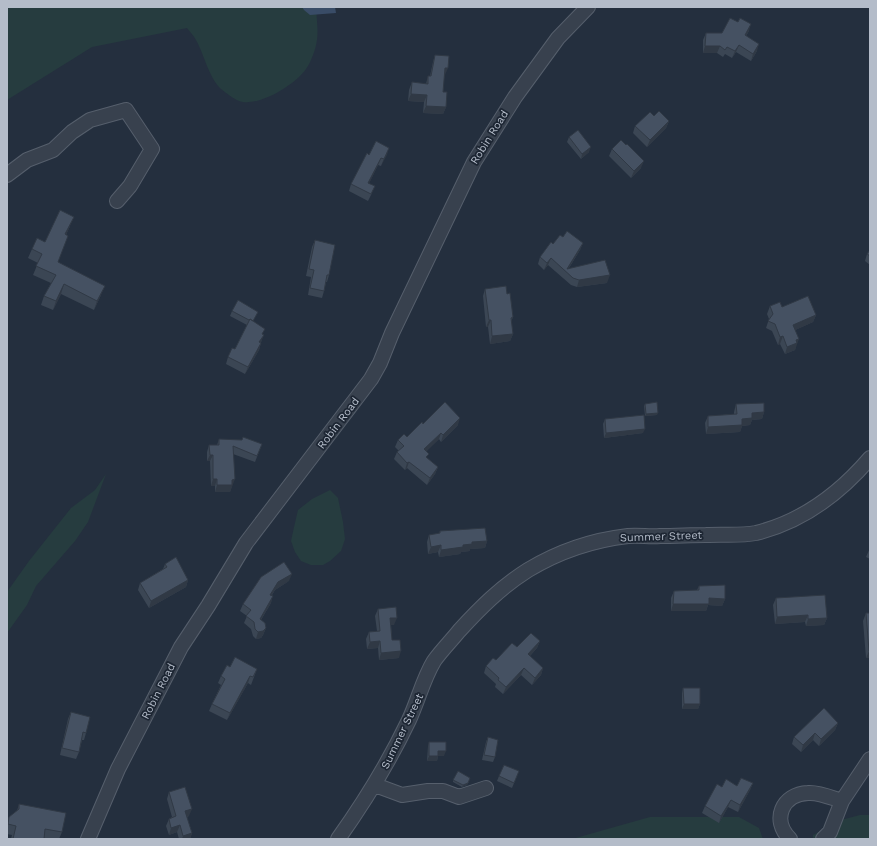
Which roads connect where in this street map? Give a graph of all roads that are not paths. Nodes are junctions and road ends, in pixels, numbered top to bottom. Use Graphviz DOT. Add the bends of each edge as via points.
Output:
graph roads {
  1 [pos="588,7"];
  2 [pos="7,175"];
  3 [pos="117,201"];
  4 [pos="870,458"];
  5 [pos="870,759"];
  6 [pos="374,785"];
  7 [pos="486,788"];
  8 [pos="842,801"];
  9 [pos="88,839"];
  10 [pos="338,839"];
  11 [pos="790,839"];
  12 [pos="823,839"];
  1 -- 9 [label="street, Robin Road" via="558,38 515,96 474,162 371,379 246,543 181,647 118,769"];
  2 -- 3 [label="street" via="26,160 53,150 72,132 90,120 126,110 152,149 130,186"];
  4 -- 6 [label="street, Summer Street" via="818,506 776,527 736,535 630,536 600,541 548,559 528,570 480,607 434,662 410,718"];
  5 -- 8 [label="street"];
  6 -- 7 [label="street" via="402,794 443,791 459,797"];
  6 -- 10 [label="street, Summer Street"];
  8 -- 11 [label="street" via="810,793 791,798 784,805 780,815 780,825"];
  8 -- 12 [label="street" via="830,832"];
}
